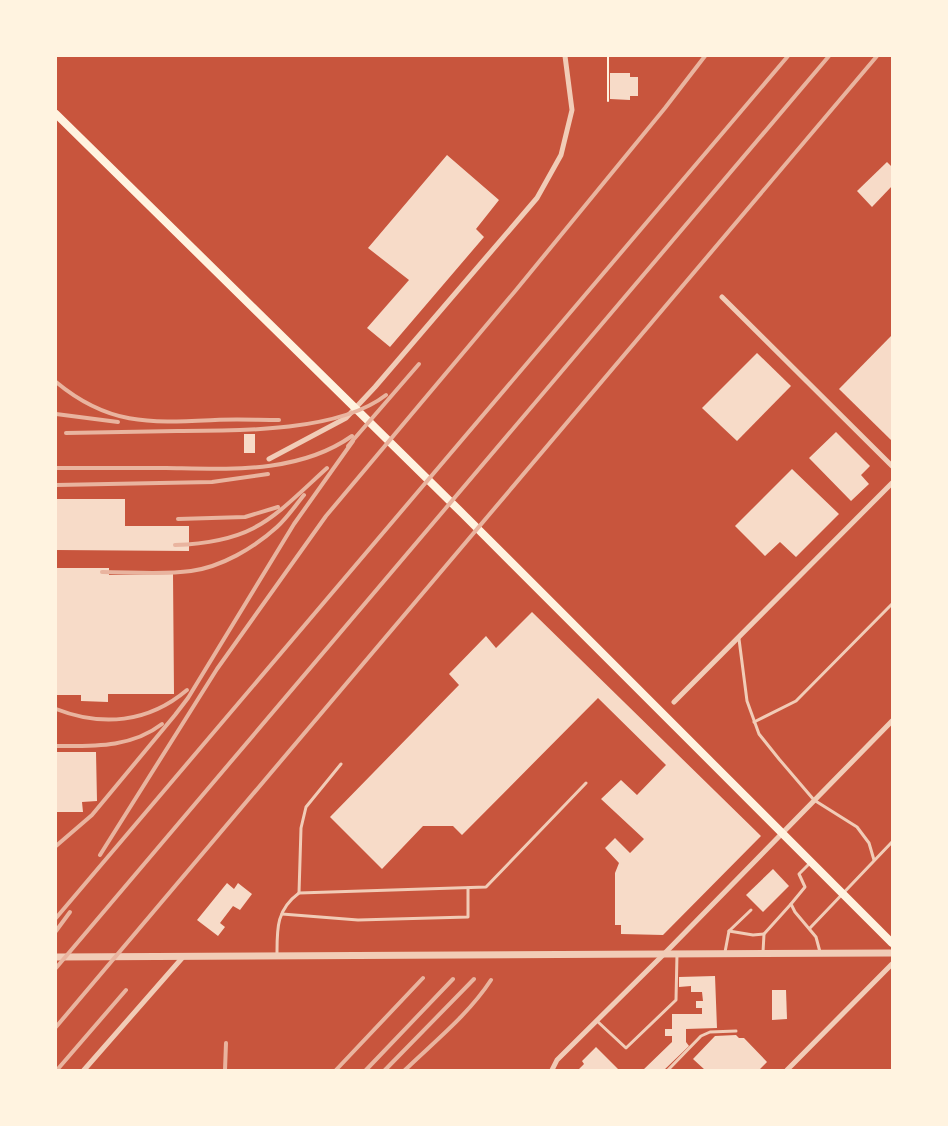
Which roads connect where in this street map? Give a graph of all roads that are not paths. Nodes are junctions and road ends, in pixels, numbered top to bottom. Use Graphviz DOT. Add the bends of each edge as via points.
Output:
graph roads {
  1 [pos="565,56"];
  2 [pos="56,115"];
  3 [pos="722,297"];
  4 [pos="269,459"];
  5 [pos="892,466"];
  6 [pos="892,483"];
  7 [pos="892,604"];
  8 [pos="738,637"];
  9 [pos="674,702"];
  10 [pos="892,721"];
  11 [pos="754,722"];
  12 [pos="341,764"];
  13 [pos="586,783"];
  14 [pos="814,800"];
  15 [pos="782,833"];
  16 [pos="892,843"];
  17 [pos="874,860"];
  18 [pos="811,862"];
  19 [pos="468,888"];
  20 [pos="299,893"];
  21 [pos="843,893"];
  22 [pos="791,904"];
  23 [pos="751,910"];
  24 [pos="282,914"];
  25 [pos="810,928"];
  26 [pos="729,932"];
  27 [pos="764,934"];
  28 [pos="892,943"];
  29 [pos="892,953"];
  30 [pos="664,954"];
  31 [pos="676,954"];
  32 [pos="725,954"];
  33 [pos="763,954"];
  34 [pos="820,954"];
  35 [pos="56,957"];
  36 [pos="183,957"];
  37 [pos="277,957"];
  38 [pos="892,964"];
  39 [pos="597,1022"];
  40 [pos="736,1031"];
  41 [pos="84,1071"];
  42 [pos="552,1071"];
  43 [pos="668,1071"];
  44 [pos="787,1071"];
  1 -- 4 [label="street" via="572,110 561,155 537,198 346,418"];
  2 -- 15 [label="main road"];
  3 -- 5 [label="street"];
  6 -- 8 [label="street"];
  7 -- 11 [label="lane" via="796,701"];
  8 -- 9 [label="street"];
  8 -- 11 [label="lane"];
  10 -- 14 [label="street"];
  11 -- 14 [label="lane" via="766,745"];
  12 -- 20 [label="lane" via="306,807 301,828"];
  13 -- 19 [label="lane" via="486,887"];
  14 -- 15 [label="street"];
  14 -- 17 [label="lane" via="857,827 869,843"];
  15 -- 18 [label="main road"];
  15 -- 30 [label="street"];
  16 -- 17 [label="lane"];
  17 -- 21 [label="lane"];
  18 -- 21 [label="main road"];
  18 -- 22 [label="lane" via="799,874 804,887"];
  19 -- 20 [label="lane"];
  19 -- 24 [label="lane" via="468,917 358,920"];
  20 -- 24 [label="lane" via="288,901"];
  21 -- 25 [label="lane"];
  21 -- 28 [label="main road"];
  22 -- 25 [label="lane"];
  22 -- 27 [label="lane"];
  23 -- 26 [label="lane"];
  24 -- 37 [label="lane"];
  25 -- 34 [label="lane"];
  26 -- 27 [label="lane"];
  26 -- 32 [label="lane"];
  27 -- 33 [label="lane"];
  29 -- 34 [label="street"];
  30 -- 31 [label="street"];
  30 -- 37 [label="street"];
  30 -- 39 [label="street"];
  31 -- 32 [label="street"];
  31 -- 39 [label="lane" via="676,1000 626,1048"];
  32 -- 33 [label="street"];
  33 -- 34 [label="street"];
  35 -- 36 [label="street"];
  36 -- 37 [label="street"];
  36 -- 41 [label="street"];
  38 -- 44 [label="street"];
  39 -- 42 [label="street" via="557,1059"];
  40 -- 43 [label="lane" via="701,1036"];
}
